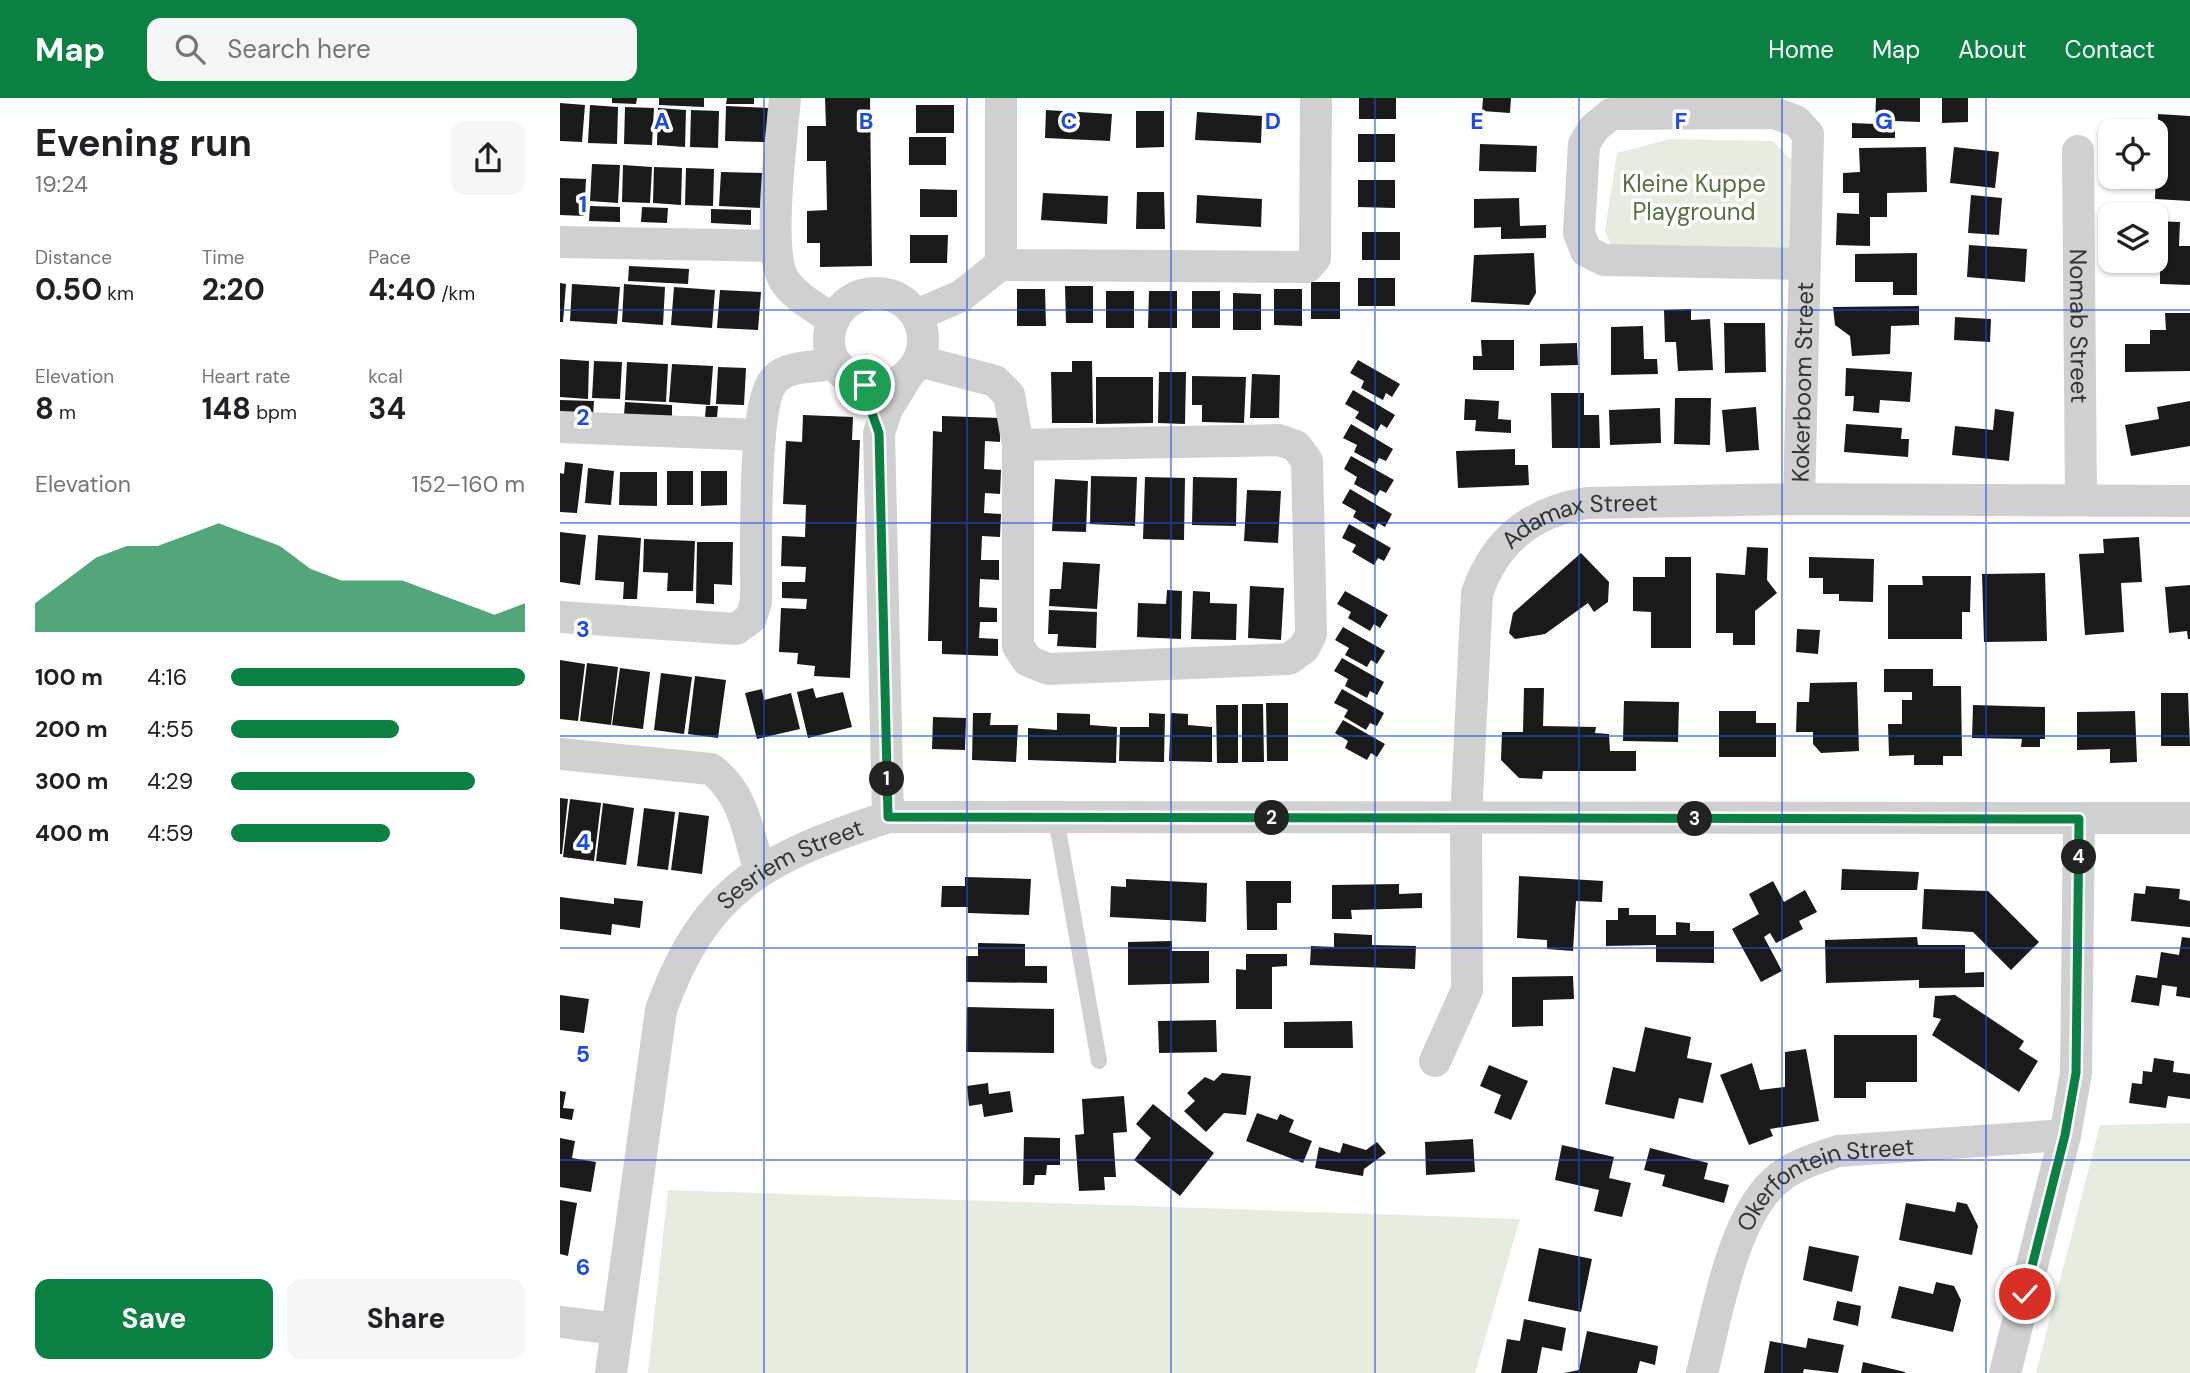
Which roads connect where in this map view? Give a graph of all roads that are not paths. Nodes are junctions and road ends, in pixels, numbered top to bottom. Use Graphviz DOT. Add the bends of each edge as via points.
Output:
graph roads {
  1 [pos="785,98"];
  2 [pos="1001,98"];
  3 [pos="1316,98"];
  4 [pos="2078,151"];
  5 [pos="560,242"];
  6 [pos="775,246"];
  7 [pos="1006,261"];
  8 [pos="1805,264"];
  9 [pos="917,315"];
  10 [pos="834,320"];
  11 [pos="914,367"];
  12 [pos="844,372"];
  13 [pos="560,427"];
  14 [pos="879,433"];
  15 [pos="760,435"];
  16 [pos="1018,445"];
  17 [pos="1799,499"];
  18 [pos="2081,500"];
  19 [pos="2190,501"];
  20 [pos="560,617"];
  21 [pos="560,754"];
  22 [pos="888,817"];
  23 [pos="1056,818"];
  24 [pos="1466,818"];
  25 [pos="2190,818"];
  26 [pos="2079,819"];
  27 [pos="759,869"];
  28 [pos="1099,1060"];
  29 [pos="1435,1061"];
  30 [pos="2065,1135"];
  31 [pos="560,1322"];
  32 [pos="616,1329"];
  33 [pos="611,1373"];
  34 [pos="1702,1373"];
  35 [pos="2004,1373"];
  1 -- 6 [label="street"];
  2 -- 7 [label="street" via="1001,257"];
  3 -- 7 [label="street" via="1315,258 1307,267 1010,265"];
  4 -- 18 [label="street, Nomab Street"];
  5 -- 6 [label="street"];
  6 -- 10 [label="street" via="782,277 793,292"];
  7 -- 9 [label="street" via="961,296"];
  8 -- 8 [label="street, Kokerboom Street" via="1604,260 1586,251 1579,233 1584,144 1611,114 1774,113 1796,121 1808,134"];
  8 -- 17 [label="street, Kokerboom Street"];
  9 -- 10 [label="street" via="893,296 878,293 849,302"];
  9 -- 11 [label="street" via="923,346"];
  10 -- 12 [label="street" via="829,341"];
  11 -- 12 [label="street" via="881,387"];
  11 -- 14 [label="street" via="891,402"];
  11 -- 16 [label="street" via="995,381 1009,396"];
  12 -- 14 [label="street" via="869,405"];
  12 -- 15 [label="street" via="785,372 774,380 764,396"];
  13 -- 15 [label="street"];
  14 -- 22 [label="street"];
  15 -- 20 [label="street" via="756,602 751,618 736,629"];
  16 -- 16 [label="street" via="1018,646 1028,661 1048,669 1289,659 1304,648 1311,634 1307,461 1296,446 1279,440"];
  17 -- 18 [label="street, Adamax Street"];
  17 -- 24 [label="street, Adamax Street" via="1587,503 1566,506 1508,538 1487,564 1477,593"];
  18 -- 19 [label="street, Adamax Street"];
  21 -- 27 [label="street" via="711,769 728,782 741,806"];
  22 -- 23 [label="street, Sesriem Street"];
  22 -- 27 [label="street, Sesriem Street" via="811,842"];
  23 -- 24 [label="street, Sesriem Street"];
  23 -- 28 [label="lane"];
  24 -- 26 [label="street, Sesriem Street"];
  24 -- 29 [label="street, Adamax Street" via="1467,990"];
  25 -- 26 [label="street, Sesriem Street"];
  26 -- 30 [label="street" via="2076,1073"];
  27 -- 32 [label="street, Sesriem Street" via="696,933 661,1010"];
  30 -- 34 [label="street, Okerfontein Street" via="1838,1151 1807,1161 1779,1178 1755,1205 1740,1233"];
  30 -- 35 [label="street"];
  31 -- 32 [label="street"];
  32 -- 33 [label="street, Sesriem Street"];
}
